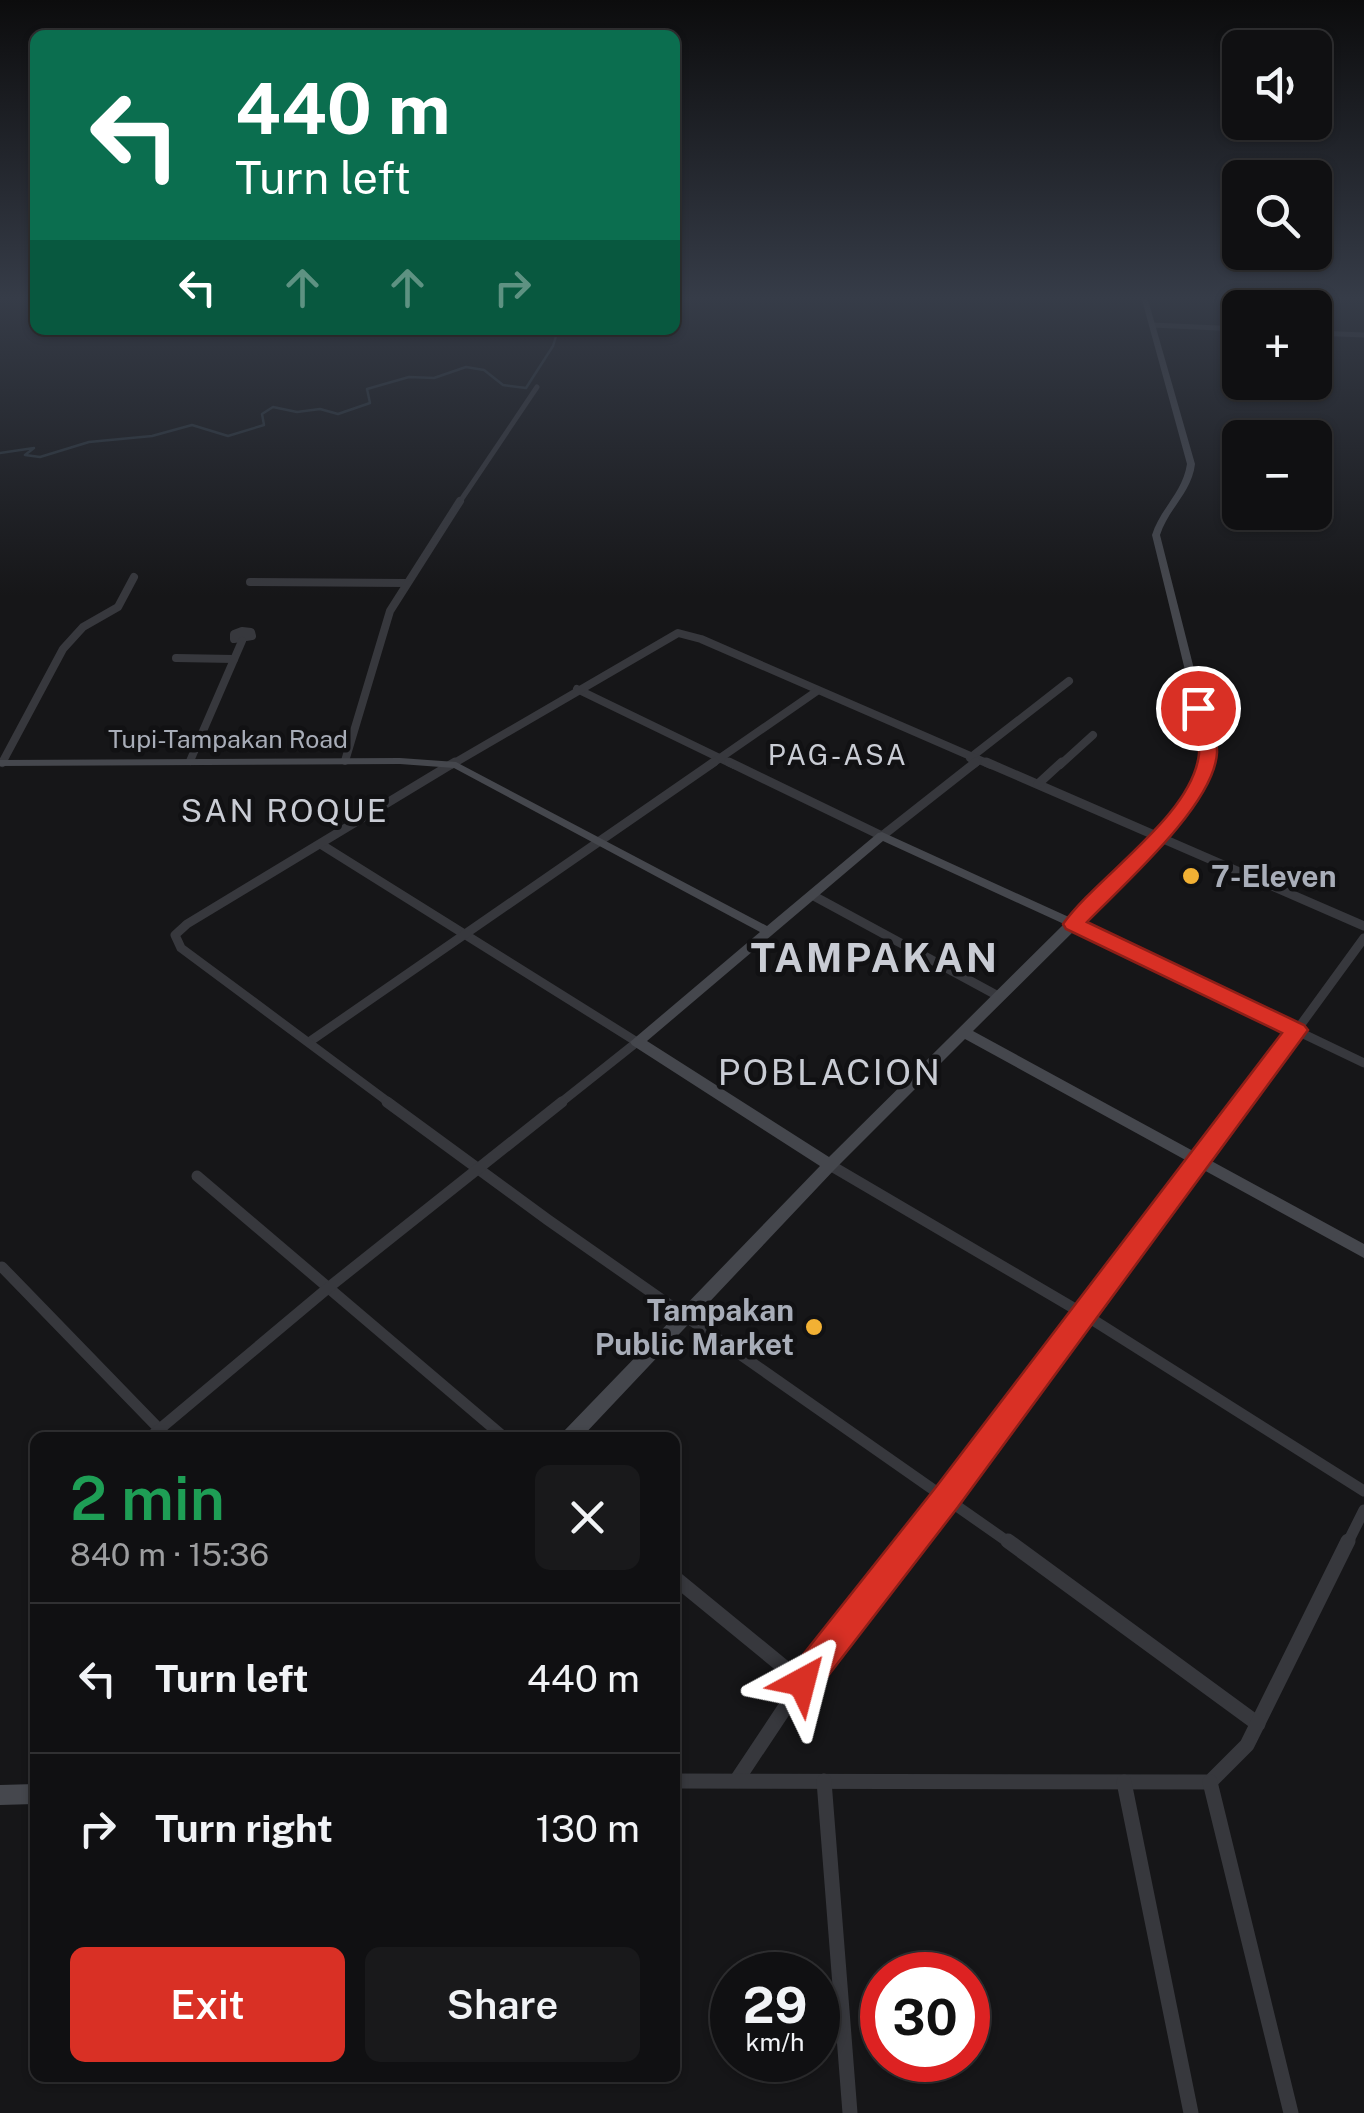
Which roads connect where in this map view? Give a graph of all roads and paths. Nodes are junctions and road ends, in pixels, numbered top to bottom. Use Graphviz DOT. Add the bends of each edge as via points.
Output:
graph roads {
  1 [pos="529,399"];
  2 [pos="1173,399"];
  3 [pos="134,577"];
  4 [pos="250,582"];
  5 [pos="406,583"];
  6 [pos="242,641"];
  7 [pos="176,658"];
  8 [pos="234,659"];
  9 [pos="1069,681"];
  10 [pos="577,688"];
  11 [pos="816,691"];
  12 [pos="1094,735"];
  13 [pos="718,757"];
  14 [pos="974,759"];
  15 [pos="345,760"];
  16 [pos="190,761"];
  17 [pos="1,763"];
  18 [pos="456,765"];
  19 [pos="1038,784"];
  20 [pos="882,836"];
  21 [pos="1159,836"];
  22 [pos="602,840"];
  23 [pos="322,846"];
  24 [pos="812,895"];
  25 [pos="1074,924"];
  26 [pos="1364,926"];
  27 [pos="768,932"];
  28 [pos="464,934"];
  29 [pos="1364,938"];
  30 [pos="1000,997"];
  31 [pos="1296,1030"];
  32 [pos="964,1032"];
  33 [pos="309,1042"];
  34 [pos="637,1042"];
  35 [pos="1364,1063"];
  36 [pos="1201,1162"];
  37 [pos="830,1165"];
  38 [pos="478,1167"];
  39 [pos="197,1176"];
  40 [pos="1364,1252"];
  41 [pos="2,1268"];
  42 [pos="328,1288"];
  43 [pos="1082,1313"];
  44 [pos="685,1317"];
  45 [pos="156,1432"];
  46 [pos="160,1432"];
  47 [pos="499,1432"];
  48 [pos="575,1432"];
  49 [pos="1364,1491"];
  50 [pos="947,1497"];
  51 [pos="1364,1510"];
  52 [pos="680,1582"];
  53 [pos="802,1682"];
  54 [pos="1258,1724"];
  55 [pos="736,1780"];
  56 [pos="824,1780"];
  57 [pos="680,1781"];
  58 [pos="1124,1782"];
  59 [pos="1210,1782"];
  60 [pos="30,1794"];
  61 [pos="0,1796"];
  62 [pos="850,2113"];
  63 [pos="1191,2113"];
  64 [pos="1290,2113"];
  1 -- 5 [label="street"];
  2 -- 21 [label="main road" via="1192,464 1189,480 1156,528 1157,546 1208,751 1200,784"];
  3 -- 17 [label="street" via="118,608 83,627 63,649"];
  4 -- 5 [label="street"];
  5 -- 15 [label="street" via="385,624"];
  6 -- 8 [label="street"];
  7 -- 8 [label="street"];
  8 -- 16 [label="street"];
  9 -- 14 [label="street"];
  10 -- 11 [label="street" via="678,633"];
  10 -- 13 [label="street"];
  10 -- 18 [label="street"];
  11 -- 13 [label="street"];
  11 -- 14 [label="street"];
  12 -- 19 [label="street"];
  13 -- 20 [label="street"];
  13 -- 22 [label="street"];
  14 -- 19 [label="street"];
  14 -- 20 [label="street"];
  15 -- 16 [label="main road, Tupi-Tampakan Road"];
  15 -- 18 [label="main road, Tupi-Tampakan Road"];
  16 -- 17 [label="main road, Tupi-Tampakan Road"];
  18 -- 22 [label="main road"];
  18 -- 23 [label="street"];
  19 -- 21 [label="street"];
  20 -- 24 [label="main road"];
  20 -- 25 [label="main road"];
  21 -- 25 [label="main road"];
  21 -- 26 [label="street"];
  22 -- 27 [label="main road"];
  22 -- 28 [label="street"];
  23 -- 28 [label="street"];
  23 -- 33 [label="street" via="175,935 182,948"];
  24 -- 27 [label="main road"];
  24 -- 30 [label="street"];
  25 -- 30 [label="main road"];
  25 -- 31 [label="street"];
  27 -- 34 [label="main road"];
  28 -- 33 [label="street"];
  28 -- 34 [label="street"];
  29 -- 31 [label="street"];
  30 -- 32 [label="main road"];
  31 -- 35 [label="street"];
  31 -- 36 [label="street"];
  32 -- 36 [label="main road"];
  32 -- 37 [label="main road"];
  33 -- 38 [label="street"];
  34 -- 37 [label="main road"];
  34 -- 38 [label="street"];
  36 -- 40 [label="main road"];
  36 -- 43 [label="street"];
  37 -- 43 [label="street"];
  37 -- 44 [label="main road"];
  38 -- 42 [label="street"];
  38 -- 44 [label="street"];
  39 -- 42 [label="street"];
  41 -- 45 [label="street"];
  42 -- 46 [label="street"];
  42 -- 47 [label="street"];
  43 -- 49 [label="street"];
  43 -- 50 [label="street"];
  44 -- 48 [label="main road"];
  44 -- 50 [label="street"];
  50 -- 53 [label="street"];
  50 -- 54 [label="street"];
  51 -- 54 [label="street"];
  52 -- 53 [label="street"];
  53 -- 55 [label="street"];
  54 -- 59 [label="street"];
  55 -- 56 [label="street"];
  55 -- 57 [label="street"];
  56 -- 58 [label="street"];
  56 -- 62 [label="street"];
  58 -- 59 [label="street"];
  58 -- 63 [label="street"];
  59 -- 64 [label="street"];
  60 -- 61 [label="main road"];
}
